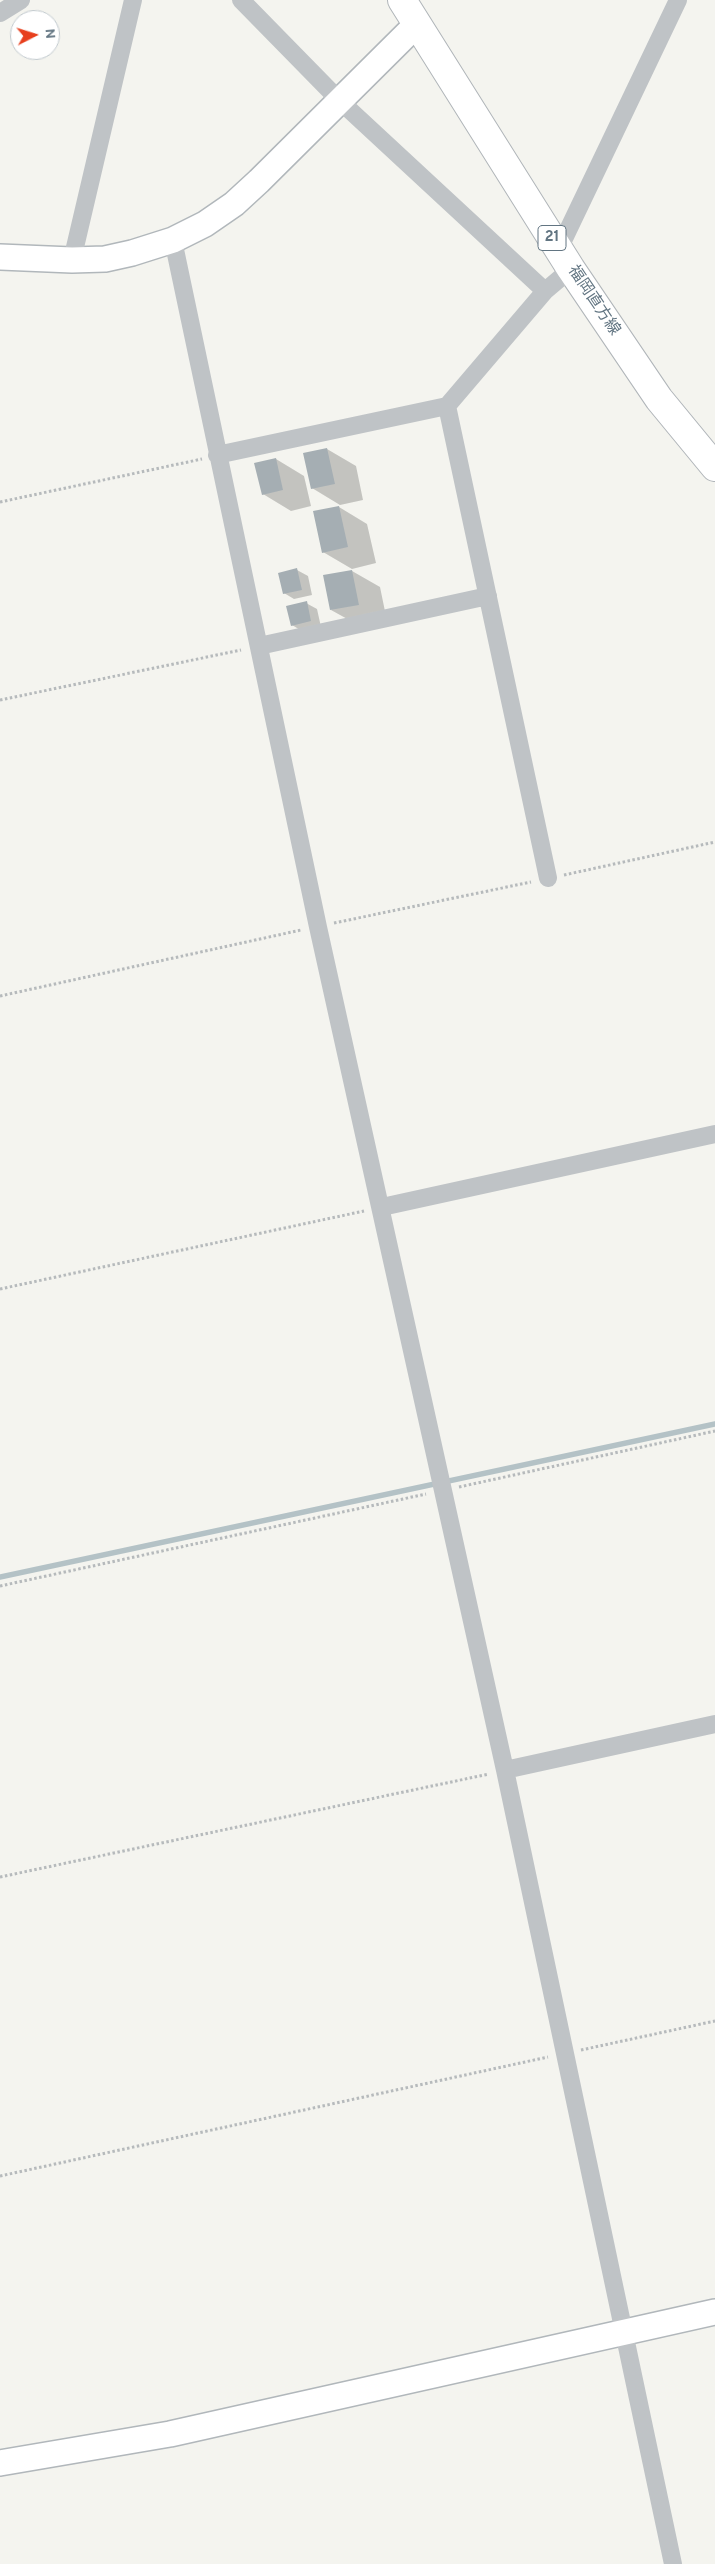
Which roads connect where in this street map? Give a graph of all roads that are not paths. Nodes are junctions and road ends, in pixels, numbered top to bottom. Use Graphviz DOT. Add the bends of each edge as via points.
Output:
graph roads {
  1 [pos="21,0"];
  2 [pos="133,0"];
  3 [pos="241,0"];
  4 [pos="402,0"];
  5 [pos="678,0"];
  6 [pos="0,13"];
  7 [pos="417,24"];
  8 [pos="340,101"];
  9 [pos="172,240"];
  10 [pos="0,257"];
  11 [pos="565,259"];
  12 [pos="72,260"];
  13 [pos="545,291"];
  14 [pos="448,406"];
  15 [pos="217,455"];
  16 [pos="715,466"];
  17 [pos="488,596"];
  18 [pos="259,646"];
  19 [pos="548,878"];
  20 [pos="715,1134"];
  21 [pos="382,1208"];
  22 [pos="715,1724"];
  23 [pos="505,1770"];
  24 [pos="715,2312"];
  25 [pos="624,2331"];
  26 [pos="0,2463"];
  27 [pos="673,2564"];
  1 -- 6 [label="street"];
  2 -- 12 [label="street"];
  3 -- 8 [label="street"];
  4 -- 7 [label="main road, 福岡直方線 / 21"];
  5 -- 11 [label="street"];
  7 -- 8 [label="street"];
  7 -- 11 [label="main road, 福岡直方線 / 21"];
  8 -- 9 [label="street" via="234,204 205,224"];
  8 -- 13 [label="street"];
  9 -- 12 [label="street" via="105,259"];
  9 -- 15 [label="street"];
  10 -- 12 [label="street"];
  11 -- 13 [label="street"];
  11 -- 16 [label="main road, 福岡直方線 / 21" via="659,399"];
  13 -- 14 [label="street"];
  14 -- 15 [label="street"];
  14 -- 17 [label="street"];
  15 -- 18 [label="street"];
  17 -- 18 [label="street"];
  17 -- 19 [label="street"];
  18 -- 21 [label="street"];
  20 -- 21 [label="street"];
  21 -- 23 [label="street"];
  22 -- 23 [label="street"];
  23 -- 25 [label="street"];
  24 -- 25 [label="street"];
  25 -- 26 [label="street" via="170,2434"];
  25 -- 27 [label="street"];
}
